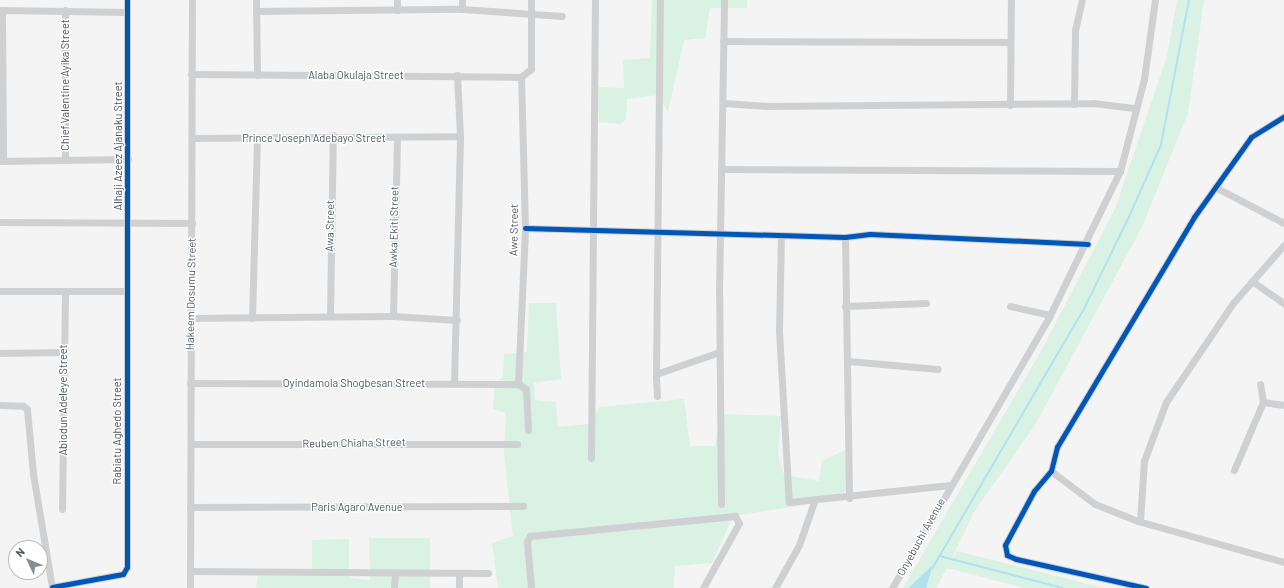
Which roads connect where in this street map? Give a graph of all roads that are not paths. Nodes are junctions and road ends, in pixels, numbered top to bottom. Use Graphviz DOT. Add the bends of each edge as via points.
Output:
graph roads {
  1 [pos="128,0"];
  2 [pos="192,0"];
  3 [pos="256,0"];
  4 [pos="397,0"];
  5 [pos="462,0"];
  6 [pos="532,0"];
  7 [pos="595,0"];
  8 [pos="660,0"];
  9 [pos="724,0"];
  10 [pos="1011,0"];
  11 [pos="1082,0"];
  12 [pos="1155,0"];
  13 [pos="462,9"];
  14 [pos="1,10"];
  15 [pos="65,10"];
  16 [pos="397,10"];
  17 [pos="256,11"];
  18 [pos="127,12"];
  19 [pos="531,14"];
  20 [pos="562,16"];
  21 [pos="724,41"];
  22 [pos="1010,42"];
  23 [pos="191,74"];
  24 [pos="256,75"];
  25 [pos="457,75"];
  26 [pos="521,77"];
  27 [pos="723,103"];
  28 [pos="1074,104"];
  29 [pos="1010,105"];
  30 [pos="1134,108"];
  31 [pos="1284,116"];
  32 [pos="332,135"];
  33 [pos="460,136"];
  34 [pos="193,138"];
  35 [pos="257,138"];
  36 [pos="397,138"];
  37 [pos="128,159"];
  38 [pos="65,160"];
  39 [pos="2,161"];
  40 [pos="723,169"];
  41 [pos="1120,171"];
  42 [pos="1215,187"];
  43 [pos="0,222"];
  44 [pos="129,223"];
  45 [pos="192,223"];
  46 [pos="1284,223"];
  47 [pos="525,228"];
  48 [pos="592,228"];
  49 [pos="658,230"];
  50 [pos="723,234"];
  51 [pos="782,234"];
  52 [pos="845,237"];
  53 [pos="1088,244"];
  54 [pos="1284,245"];
  55 [pos="1252,281"];
  56 [pos="0,291"];
  57 [pos="127,291"];
  58 [pos="65,292"];
  59 [pos="926,303"];
  60 [pos="1284,303"];
  61 [pos="845,306"];
  62 [pos="1010,306"];
  63 [pos="1050,315"];
  64 [pos="330,316"];
  65 [pos="393,316"];
  66 [pos="192,318"];
  67 [pos="252,318"];
  68 [pos="457,320"];
  69 [pos="63,352"];
  70 [pos="719,352"];
  71 [pos="0,353"];
  72 [pos="848,361"];
  73 [pos="938,369"];
  74 [pos="656,374"];
  75 [pos="190,383"];
  76 [pos="454,383"];
  77 [pos="518,384"];
  78 [pos="1260,384"];
  79 [pos="657,396"];
  80 [pos="1263,402"];
  81 [pos="0,405"];
  82 [pos="1284,405"];
  83 [pos="528,430"];
  84 [pos="191,444"];
  85 [pos="517,444"];
  86 [pos="591,458"];
  87 [pos="1234,470"];
  88 [pos="1051,471"];
  89 [pos="950,485"];
  90 [pos="849,498"];
  91 [pos="721,504"];
  92 [pos="813,504"];
  93 [pos="523,506"];
  94 [pos="190,507"];
  95 [pos="62,509"];
  96 [pos="1140,521"];
  97 [pos="1284,562"];
  98 [pos="191,571"];
  99 [pos="395,573"];
  100 [pos="459,573"];
  101 [pos="488,573"];
  102 [pos="52,588"];
  103 [pos="190,588"];
  104 [pos="394,588"];
  105 [pos="459,588"];
  106 [pos="530,588"];
  107 [pos="703,588"];
  108 [pos="775,588"];
  109 [pos="892,588"];
  110 [pos="1146,588"];
  1 -- 18 [label="street, Alhaji Azeez Ajanaku Street"];
  2 -- 23 [label="street, Hakeem Dosumu Street"];
  3 -- 17 [label="street"];
  4 -- 16 [label="street"];
  5 -- 13 [label="street"];
  6 -- 19 [label="street"];
  7 -- 48 [label="street"];
  8 -- 49 [label="street"];
  9 -- 21 [label="street"];
  10 -- 22 [label="street"];
  11 -- 28 [label="street" via="1075,30"];
  12 -- 30 [label="street, Onyebuchi Avenue" via="1144,79"];
  13 -- 16 [label="street"];
  13 -- 19 [label="street"];
  14 -- 15 [label="street"];
  14 -- 39 [label="street"];
  15 -- 18 [label="street"];
  15 -- 38 [label="street, Chief Valentine Ayika Street"];
  16 -- 17 [label="street"];
  17 -- 24 [label="street"];
  18 -- 37 [label="street, Alhaji Azeez Ajanaku Street"];
  19 -- 20 [label="street"];
  19 -- 26 [label="street" via="531,69"];
  21 -- 22 [label="street"];
  21 -- 27 [label="street"];
  22 -- 29 [label="street"];
  23 -- 24 [label="street, Alaba Okulaja Street"];
  23 -- 34 [label="street, Hakeem Dosumu Street"];
  24 -- 25 [label="street, Alaba Okulaja Street"];
  25 -- 26 [label="street, Alaba Okulaja Street"];
  25 -- 33 [label="street"];
  26 -- 47 [label="street, Awe Street"];
  27 -- 29 [label="street"];
  27 -- 40 [label="street"];
  28 -- 29 [label="street"];
  28 -- 30 [label="street"];
  30 -- 41 [label="street, Onyebuchi Avenue"];
  31 -- 42 [label="street" via="1262,127 1251,137"];
  32 -- 35 [label="street, Prince Joseph Adebayo Street"];
  32 -- 36 [label="street, Prince Joseph Adebayo Street"];
  32 -- 64 [label="street, Awa Street"];
  33 -- 36 [label="street, Prince Joseph Adebayo Street"];
  33 -- 68 [label="street"];
  34 -- 35 [label="street, Prince Joseph Adebayo Street"];
  34 -- 45 [label="street, Hakeem Dosumu Street"];
  35 -- 67 [label="street"];
  36 -- 65 [label="street, Awka Ekiti Street"];
  37 -- 38 [label="street"];
  37 -- 44 [label="street, Alhaji Azeez Ajanaku Street"];
  38 -- 39 [label="street"];
  40 -- 41 [label="street"];
  40 -- 50 [label="street"];
  41 -- 53 [label="street, Onyebuchi Avenue"];
  42 -- 46 [label="street"];
  42 -- 88 [label="street" via="1057,447"];
  43 -- 44 [label="street"];
  44 -- 45 [label="street"];
  44 -- 57 [label="street, Alhaji Azeez Ajanaku Street"];
  45 -- 66 [label="street, Hakeem Dosumu Street"];
  47 -- 48 [label="street"];
  47 -- 77 [label="street, Awe Street"];
  48 -- 49 [label="street"];
  48 -- 86 [label="street"];
  49 -- 50 [label="street"];
  49 -- 74 [label="street"];
  50 -- 51 [label="street"];
  50 -- 70 [label="street"];
  51 -- 52 [label="street"];
  51 -- 92 [label="street" via="779,331 788,500"];
  52 -- 53 [label="street" via="870,234"];
  52 -- 61 [label="street"];
  53 -- 63 [label="street, Onyebuchi Avenue"];
  54 -- 55 [label="street"];
  55 -- 60 [label="street"];
  55 -- 96 [label="street" via="1179,379 1159,415 1144,461"];
  56 -- 58 [label="street"];
  57 -- 58 [label="street"];
  57 -- 102 [label="street, Rabiatu Aghedo Street" via="126,571"];
  58 -- 69 [label="street, Abiodun Adeleye Street"];
  59 -- 61 [label="street"];
  61 -- 72 [label="street"];
  62 -- 63 [label="street"];
  63 -- 89 [label="street, Onyebuchi Avenue"];
  64 -- 65 [label="street"];
  64 -- 67 [label="street"];
  65 -- 68 [label="street"];
  66 -- 67 [label="street"];
  66 -- 75 [label="street, Hakeem Dosumu Street"];
  68 -- 76 [label="street"];
  69 -- 71 [label="street"];
  69 -- 95 [label="street, Abiodun Adeleye Street"];
  70 -- 74 [label="street"];
  70 -- 91 [label="street"];
  72 -- 73 [label="street"];
  72 -- 90 [label="street"];
  74 -- 79 [label="street"];
  75 -- 76 [label="street, Oyindamola Shogbesan Street"];
  75 -- 84 [label="street, Hakeem Dosumu Street"];
  76 -- 77 [label="street, Oyindamola Shogbesan Street"];
  77 -- 83 [label="street" via="526,388"];
  78 -- 80 [label="street"];
  80 -- 82 [label="street"];
  80 -- 87 [label="street"];
  81 -- 102 [label="street" via="23,406 27,410 33,474"];
  84 -- 85 [label="street, Reuben Chiaha Street"];
  84 -- 94 [label="street, Hakeem Dosumu Street"];
  88 -- 96 [label="street" via="1095,504"];
  88 -- 110 [label="street" via="1034,491 1007,538 1007,555"];
  89 -- 90 [label="street"];
  89 -- 109 [label="street, Onyebuchi Avenue"];
  90 -- 92 [label="street"];
  92 -- 108 [label="street" via="799,545"];
  93 -- 94 [label="street, Paris Agaro Avenue"];
  94 -- 98 [label="street, Hakeem Dosumu Street"];
  96 -- 97 [label="street"];
  98 -- 99 [label="street"];
  98 -- 103 [label="street, Hakeem Dosumu Street"];
  99 -- 100 [label="street"];
  99 -- 104 [label="street"];
  100 -- 101 [label="street"];
  100 -- 105 [label="street"];
  106 -- 107 [label="street" via="527,542 530,536 735,516 739,523"];
}
